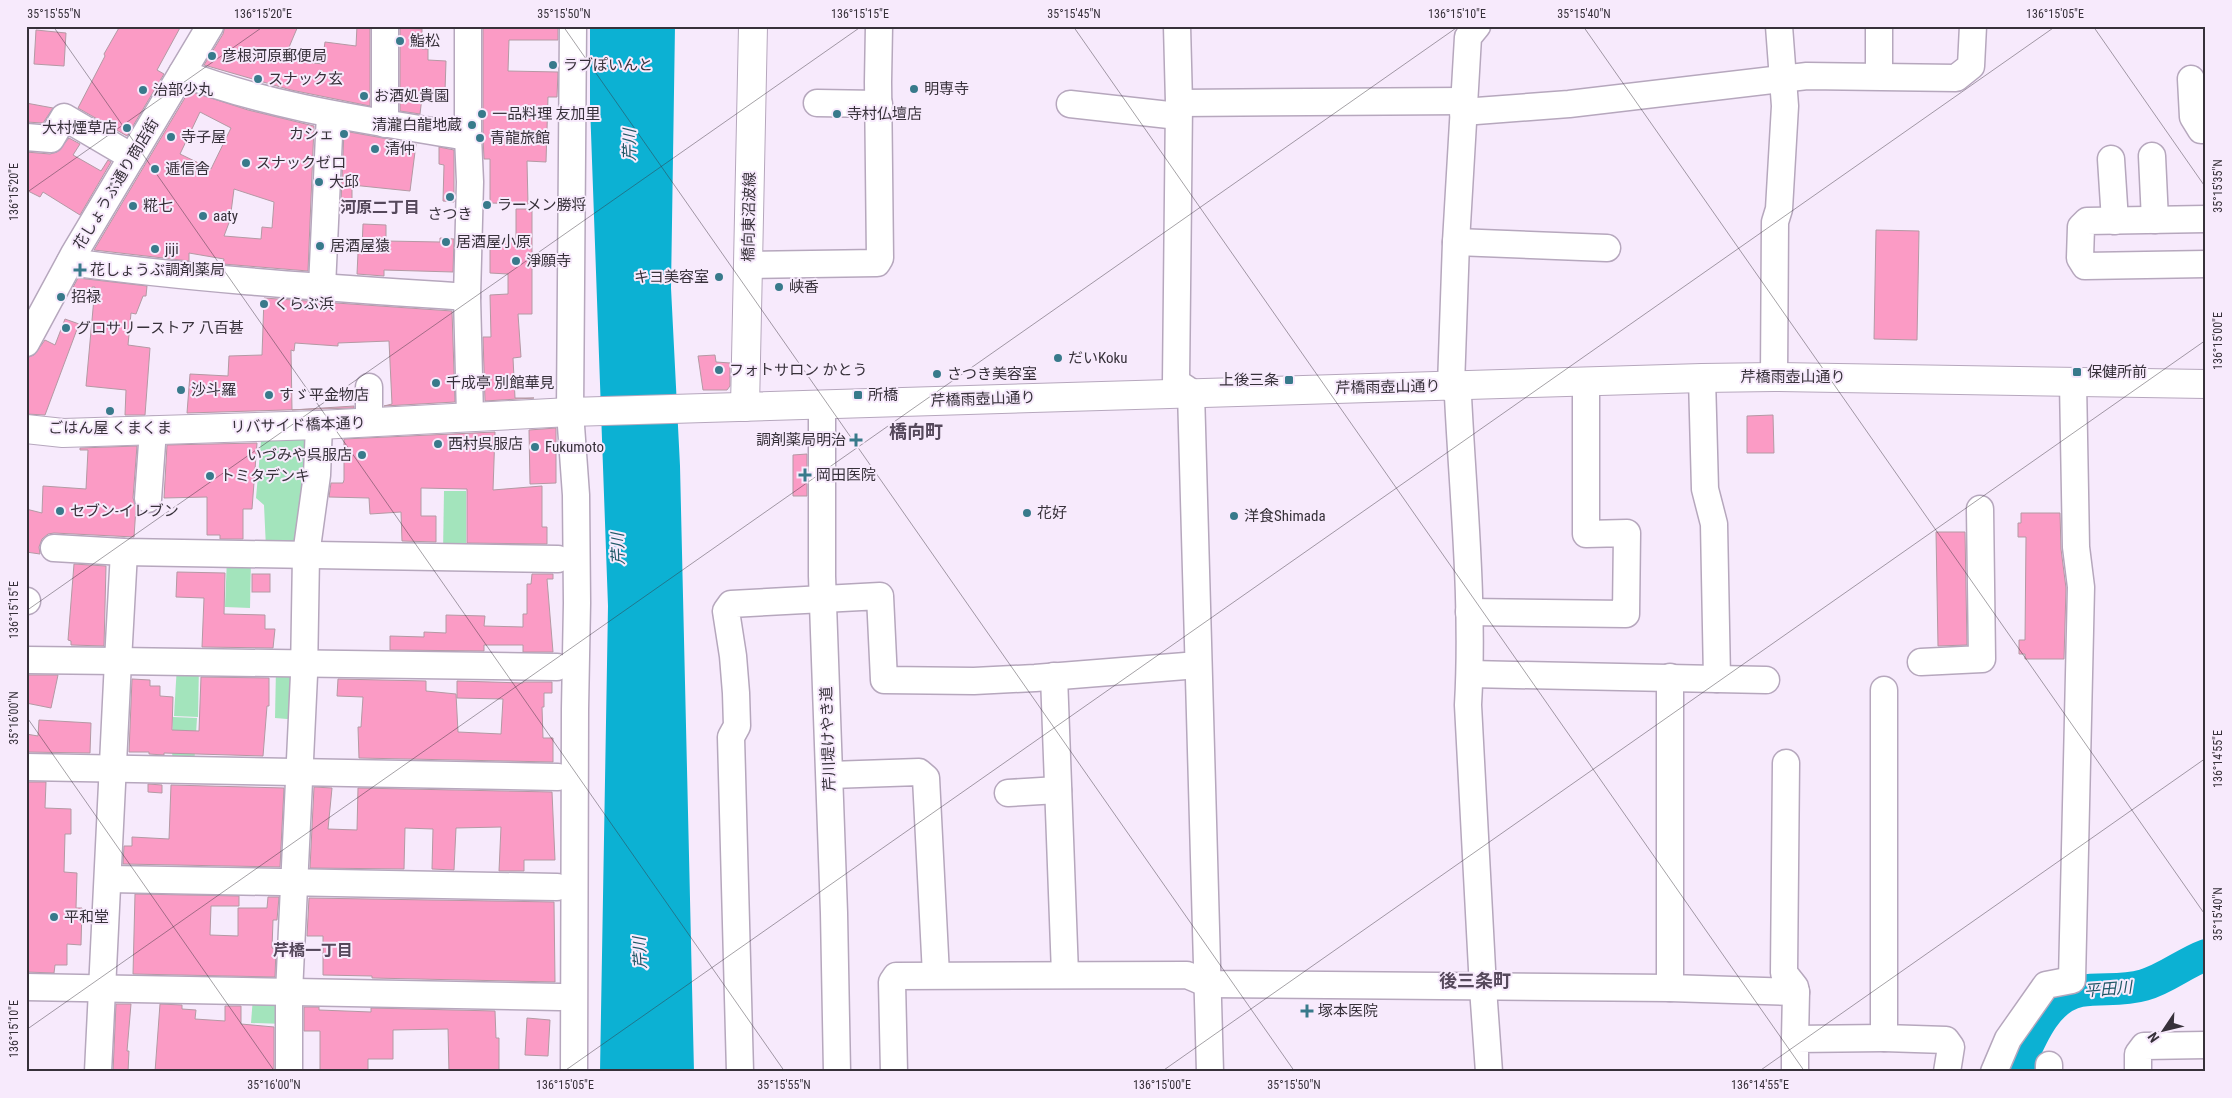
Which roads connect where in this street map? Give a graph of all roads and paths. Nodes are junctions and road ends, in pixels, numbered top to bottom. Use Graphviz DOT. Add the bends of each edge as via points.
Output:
graph roads {
  1 [pos="210,26"];
  2 [pos="385,26"];
  3 [pos="468,26"];
  4 [pos="573,26"];
  5 [pos="753,26"];
  6 [pos="879,26"];
  7 [pos="1177,26"];
  8 [pos="1477,26"];
  9 [pos="1779,26"];
  10 [pos="1879,26"];
  11 [pos="1973,26"];
  12 [pos="182,73"];
  13 [pos="1879,76"];
  14 [pos="2191,79"];
  15 [pos="1783,80"];
  16 [pos="817,103"];
  17 [pos="879,104"];
  18 [pos="1070,104"];
  19 [pos="1464,106"];
  20 [pos="1178,109"];
  21 [pos="330,114"];
  22 [pos="385,124"];
  23 [pos="2206,130"];
  24 [pos="26,137"];
  25 [pos="468,137"];
  26 [pos="132,156"];
  27 [pos="2152,156"];
  28 [pos="2112,159"];
  29 [pos="2206,219"];
  30 [pos="2155,220"];
  31 [pos="2114,221"];
  32 [pos="1456,242"];
  33 [pos="1607,248"];
  34 [pos="71,256"];
  35 [pos="2206,264"];
  36 [pos="749,265"];
  37 [pos="337,287"];
  38 [pos="467,297"];
  39 [pos="26,343"];
  40 [pos="1774,376"];
  41 [pos="1702,378"];
  42 [pos="2073,382"];
  43 [pos="1586,383"];
  44 [pos="2206,384"];
  45 [pos="1451,386"];
  46 [pos="369,387"];
  47 [pos="1191,392"];
  48 [pos="822,405"];
  49 [pos="745,407"];
  50 [pos="578,412"];
  51 [pos="470,416"];
  52 [pos="319,425"];
  53 [pos="386,426"];
  54 [pos="26,429"];
  55 [pos="153,430"];
  56 [pos="148,499"];
  57 [pos="1980,509"];
  58 [pos="54,548"];
  59 [pos="124,552"];
  60 [pos="308,556"];
  61 [pos="558,559"];
  62 [pos="823,600"];
  63 [pos="1469,612"];
  64 [pos="26,660"];
  65 [pos="118,661"];
  66 [pos="1921,662"];
  67 [pos="1198,664"];
  68 [pos="557,667"];
  69 [pos="305,672"];
  70 [pos="1470,674"];
  71 [pos="1054,676"];
  72 [pos="1670,677"];
  73 [pos="1717,679"];
  74 [pos="1766,680"];
  75 [pos="1884,690"];
  76 [pos="1786,762"];
  77 [pos="26,767"];
  78 [pos="114,770"];
  79 [pos="301,773"];
  80 [pos="830,775"];
  81 [pos="558,777"];
  82 [pos="1058,790"];
  83 [pos="1008,793"];
  84 [pos="109,879"];
  85 [pos="295,882"];
  86 [pos="557,887"];
  87 [pos="1065,974"];
  88 [pos="936,975"];
  89 [pos="1208,984"];
  90 [pos="26,987"];
  91 [pos="103,988"];
  92 [pos="1483,988"];
  93 [pos="1670,988"];
  94 [pos="1796,992"];
  95 [pos="289,993"];
  96 [pos="560,998"];
  97 [pos="1884,1038"];
  98 [pos="1795,1039"];
  99 [pos="2206,1045"];
  100 [pos="98,1072"];
  101 [pos="289,1072"];
  102 [pos="574,1072"];
  103 [pos="740,1072"];
  104 [pos="837,1072"];
  105 [pos="894,1072"];
  106 [pos="1210,1072"];
  107 [pos="1489,1072"];
  108 [pos="1795,1072"];
  109 [pos="1947,1072"];
  110 [pos="1994,1072"];
  111 [pos="2138,1072"];
  1 -- 12 [label="street, 花しょうぶ通り商店街"];
  2 -- 22 [label="street"];
  3 -- 25 [label="street"];
  4 -- 50 [label="street"];
  5 -- 36 [label="main road, 橋向東沼波線"];
  6 -- 17 [label="street"];
  7 -- 20 [label="street"];
  8 -- 19 [label="street" via="1468,37"];
  9 -- 15 [label="street"];
  10 -- 13 [label="street"];
  11 -- 13 [label="street" via="1971,66 1956,78"];
  12 -- 21 [label="street" via="223,89"];
  12 -- 26 [label="street, 花しょうぶ通り商店街"];
  13 -- 15 [label="street" via="1807,76"];
  14 -- 23 [label="street" via="2193,117 2201,130"];
  15 -- 19 [label="street" via="1569,104"];
  15 -- 40 [label="street" via="1785,106 1779,209 1775,222"];
  16 -- 17 [label="street"];
  17 -- 36 [label="street" via="880,258 877,263"];
  18 -- 20 [label="street"];
  19 -- 20 [label="street"];
  19 -- 32 [label="street"];
  20 -- 47 [label="street" via="1176,382"];
  21 -- 22 [label="street"];
  21 -- 37 [label="street" via="327,210"];
  22 -- 25 [label="street"];
  24 -- 26 [label="street" via="51,140 64,117"];
  25 -- 38 [label="street"];
  26 -- 34 [label="street, 花しょうぶ通り商店街" via="85,228"];
  27 -- 30 [label="street"];
  28 -- 31 [label="street"];
  29 -- 30 [label="street"];
  30 -- 31 [label="street"];
  31 -- 35 [label="street" via="2087,221 2081,227 2080,258 2086,266"];
  32 -- 33 [label="street"];
  32 -- 45 [label="street"];
  34 -- 37 [label="street" via="113,268"];
  34 -- 39 [label="street, 花しょうぶ通り商店街"];
  36 -- 49 [label="main road, 橋向東沼波線"];
  37 -- 38 [label="street"];
  38 -- 51 [label="street"];
  40 -- 41 [label="main road, 芹橋雨壺山通り"];
  40 -- 42 [label="main road, 芹橋雨壺山通り" via="2039,390"];
  41 -- 43 [label="main road, 芹橋雨壺山通り"];
  41 -- 73 [label="street" via="1705,488 1714,524"];
  42 -- 44 [label="main road, 芹橋雨壺山通り" via="2105,374 2165,376"];
  42 -- 110 [label="street" via="2076,547 2081,587 2072,980 2046,985 2008,1039"];
  43 -- 45 [label="main road, 芹橋雨壺山通り"];
  43 -- 63 [label="street" via="1586,534 1627,533 1626,614"];
  45 -- 47 [label="main road, 芹橋雨壺山通り"];
  45 -- 63 [label="street" via="1458,396"];
  46 -- 53 [label="street"];
  47 -- 48 [label="main road, 芹橋雨壺山通り"];
  47 -- 67 [label="street"];
  48 -- 49 [label="main road, 芹橋雨壺山通り"];
  48 -- 62 [label="street, 芹川堤けやき道"];
  49 -- 50 [label="main road, 芹橋雨壺山通り"];
  50 -- 51 [label="main road, リバサイド橋本通り"];
  50 -- 102 [label="street"];
  51 -- 53 [label="main road, リバサイド橋本通り"];
  52 -- 53 [label="main road, リバサイド橋本通り"];
  52 -- 55 [label="main road, リバサイド橋本通り"];
  52 -- 60 [label="street"];
  54 -- 55 [label="main road, リバサイド橋本通り" via="63,434"];
  55 -- 56 [label="street"];
  57 -- 66 [label="street" via="1982,659"];
  58 -- 59 [label="street"];
  59 -- 60 [label="street"];
  59 -- 65 [label="street"];
  60 -- 61 [label="street"];
  60 -- 69 [label="street"];
  62 -- 71 [label="street" via="880,596 884,680 974,681"];
  62 -- 80 [label="street, 芹川堤けやき道"];
  62 -- 103 [label="street" via="730,604 726,612 736,693 737,726 731,737"];
  63 -- 70 [label="street"];
  64 -- 65 [label="street"];
  65 -- 69 [label="street" via="150,660"];
  65 -- 78 [label="street"];
  67 -- 71 [label="street"];
  67 -- 89 [label="street"];
  68 -- 69 [label="street"];
  69 -- 79 [label="street"];
  70 -- 72 [label="street"];
  70 -- 92 [label="street" via="1468,705"];
  71 -- 82 [label="street"];
  72 -- 73 [label="street"];
  72 -- 93 [label="street"];
  73 -- 74 [label="street"];
  75 -- 97 [label="street"];
  76 -- 94 [label="street" via="1784,972"];
  77 -- 78 [label="street"];
  78 -- 79 [label="street"];
  78 -- 84 [label="street"];
  79 -- 81 [label="street"];
  79 -- 85 [label="street"];
  80 -- 88 [label="street" via="919,772 926,778"];
  80 -- 104 [label="street, 芹川堤けやき道"];
  82 -- 83 [label="street"];
  82 -- 87 [label="street"];
  84 -- 85 [label="street"];
  84 -- 91 [label="street"];
  85 -- 86 [label="street"];
  85 -- 95 [label="street"];
  87 -- 88 [label="street"];
  87 -- 89 [label="street" via="1187,975"];
  88 -- 105 [label="street" via="896,976 892,982"];
  89 -- 92 [label="street"];
  89 -- 106 [label="street"];
  90 -- 91 [label="street"];
  91 -- 95 [label="street"];
  91 -- 100 [label="street"];
  92 -- 93 [label="street"];
  92 -- 107 [label="street"];
  93 -- 94 [label="street"];
  94 -- 98 [label="street"];
  95 -- 96 [label="street"];
  95 -- 101 [label="street"];
  97 -- 98 [label="street"];
  97 -- 109 [label="street" via="1946,1040 1951,1048"];
  98 -- 108 [label="street"];
  99 -- 111 [label="street" via="2144,1046 2138,1054"];
}
